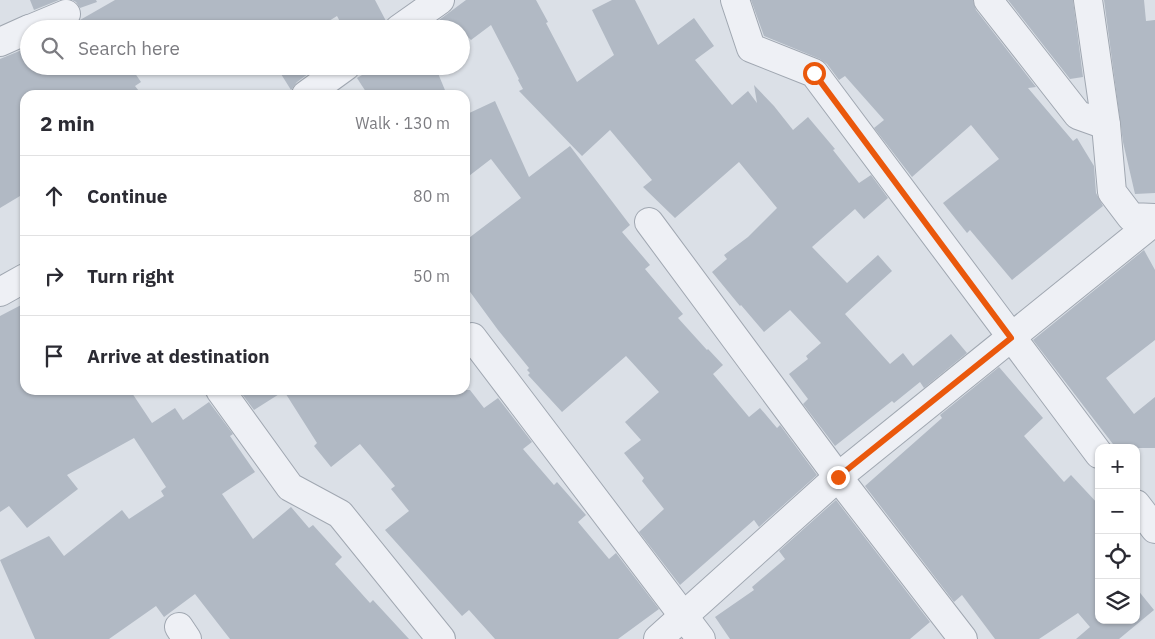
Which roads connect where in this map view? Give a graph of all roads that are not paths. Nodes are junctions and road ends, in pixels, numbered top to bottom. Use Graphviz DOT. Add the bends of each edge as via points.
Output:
graph roads {
  1 [pos="440,0"];
  2 [pos="735,0"];
  3 [pos="988,0"];
  4 [pos="1088,0"];
  5 [pos="66,14"];
  6 [pos="52,20"];
  7 [pos="412,20"];
  8 [pos="20,33"];
  9 [pos="0,42"];
  10 [pos="334,75"];
  11 [pos="313,90"];
  12 [pos="1106,125"];
  13 [pos="1155,220"];
  14 [pos="649,222"];
  15 [pos="20,281"];
  16 [pos="0,292"];
  17 [pos="472,336"];
  18 [pos="1011,338"];
  19 [pos="224,395"];
  20 [pos="1095,449"];
  21 [pos="838,477"];
  22 [pos="1140,509"];
  23 [pos="1155,529"];
  24 [pos="684,616"];
  25 [pos="441,639"];
  26 [pos="658,639"];
  27 [pos="701,639"];
  28 [pos="963,639"];
  1 -- 7 [label="street"];
  2 -- 18 [label="street" via="751,48 814,73"];
  3 -- 12 [label="street" via="1078,115"];
  4 -- 12 [label="street"];
  5 -- 6 [label="street"];
  8 -- 9 [label="street"];
  10 -- 11 [label="street"];
  12 -- 13 [label="street" via="1112,192 1131,217"];
  13 -- 18 [label="street"];
  14 -- 21 [label="street"];
  15 -- 16 [label="street"];
  17 -- 24 [label="street"];
  18 -- 20 [label="street"];
  18 -- 21 [label="street"];
  19 -- 25 [label="street" via="290,487 340,514"];
  21 -- 24 [label="street"];
  21 -- 28 [label="street"];
  22 -- 23 [label="street"];
  24 -- 26 [label="street"];
  24 -- 27 [label="street"];
}
